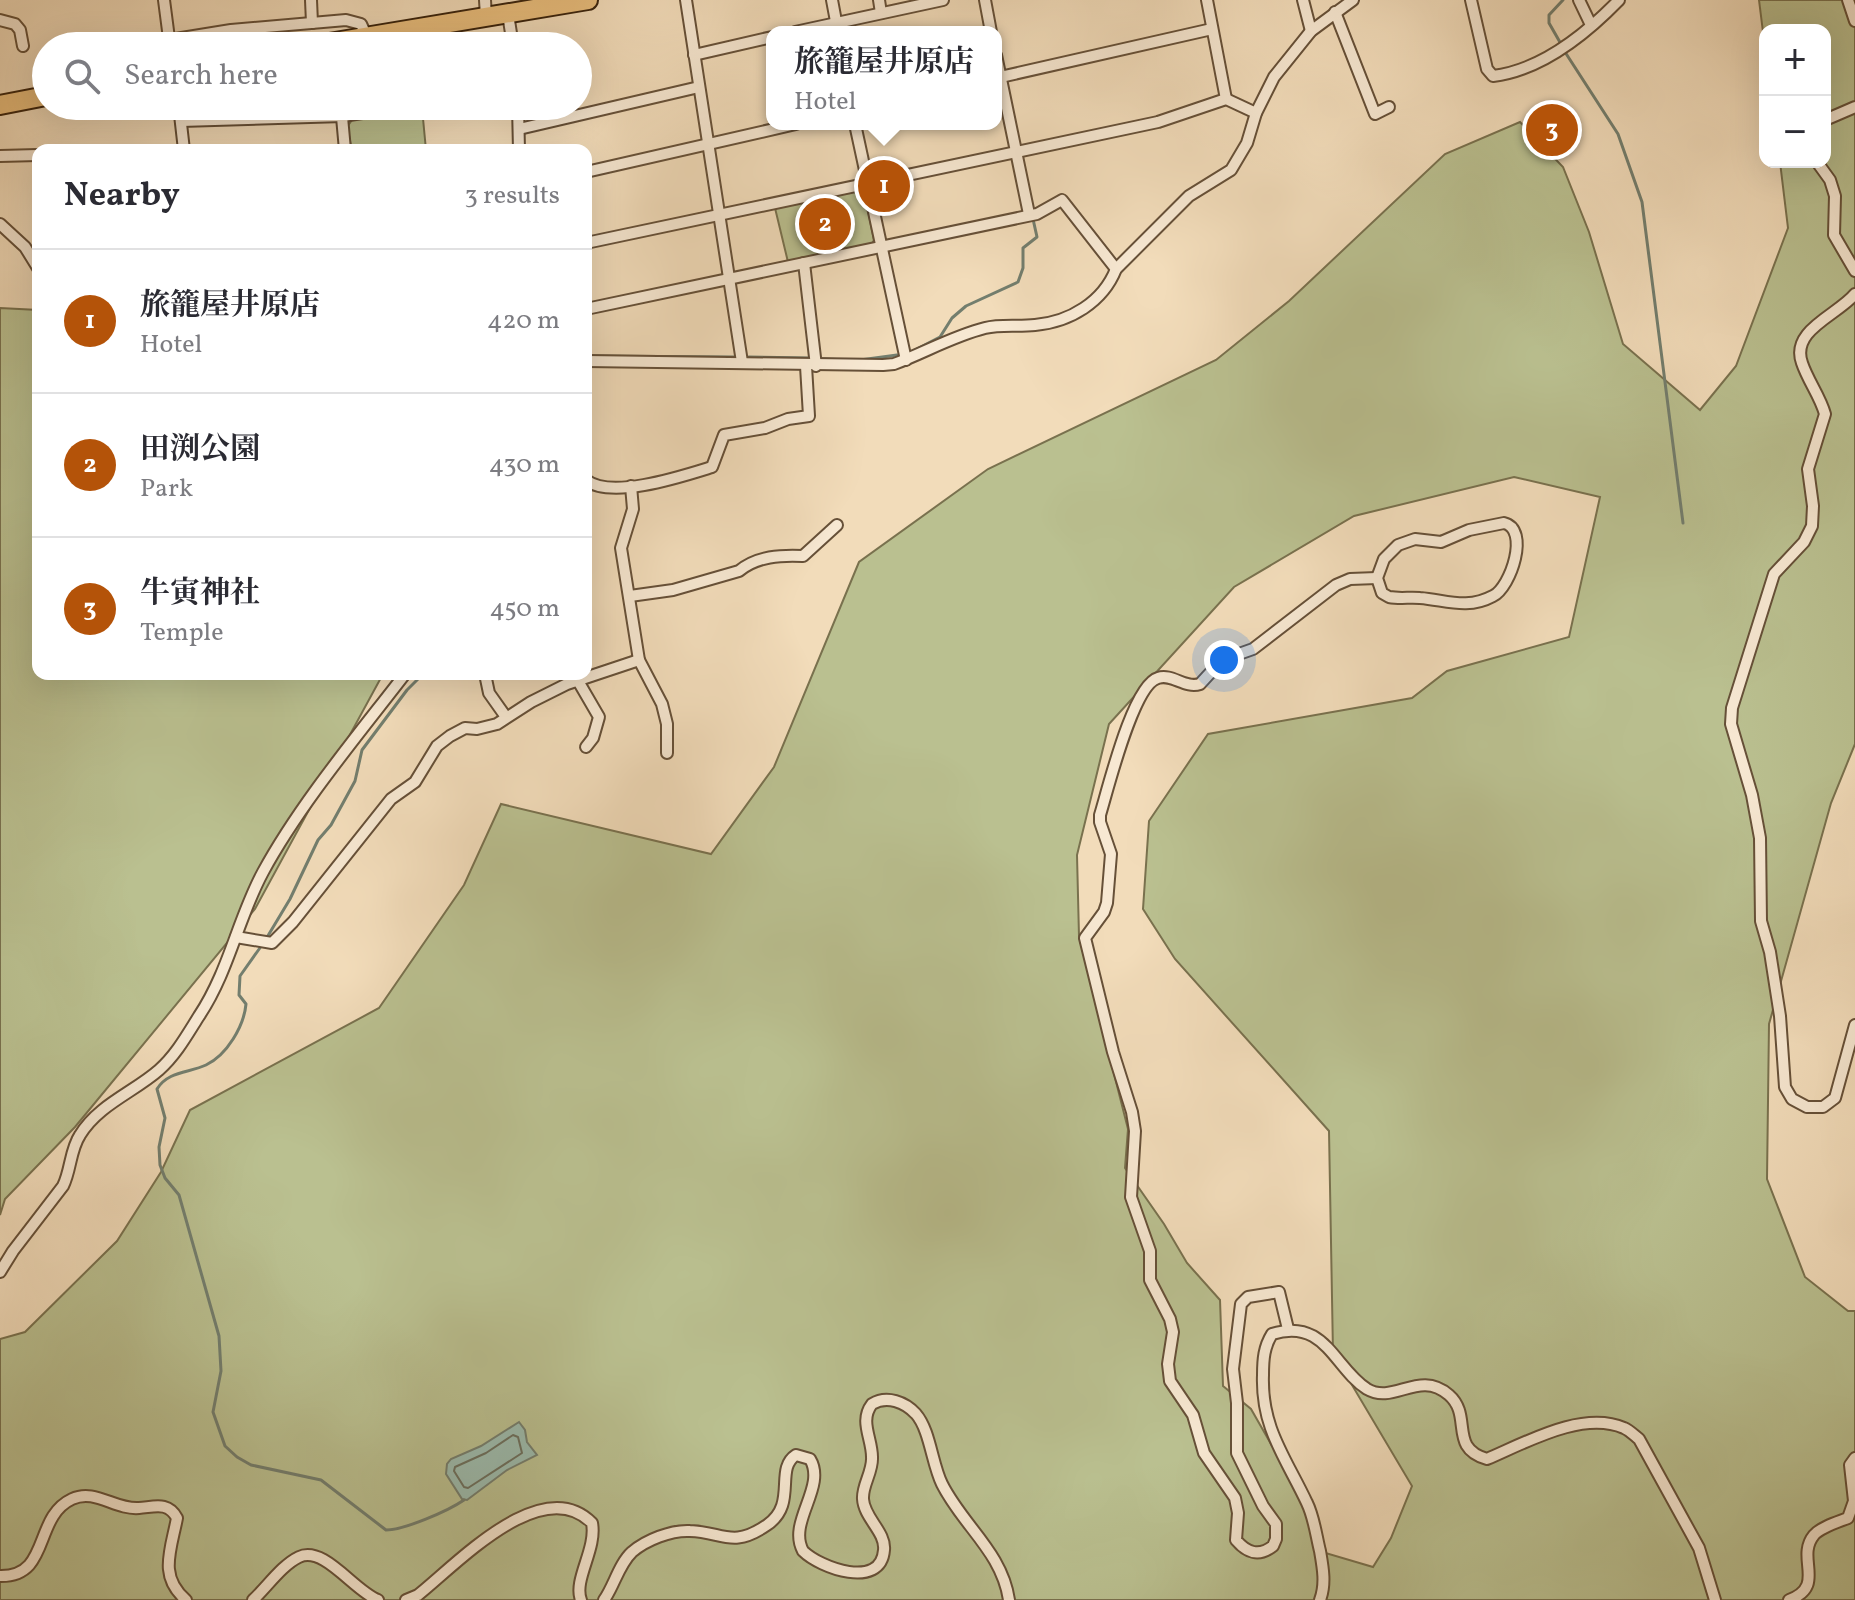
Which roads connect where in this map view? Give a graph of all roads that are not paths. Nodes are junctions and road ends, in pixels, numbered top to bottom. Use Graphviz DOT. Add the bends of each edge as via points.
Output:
graph roads {
  1 [pos="164,0"];
  2 [pos="311,0"];
  3 [pos="588,0"];
  4 [pos="686,0"];
  5 [pos="832,0"];
  6 [pos="879,0"];
  7 [pos="943,0"];
  8 [pos="985,0"];
  9 [pos="1207,0"];
  10 [pos="1303,0"];
  11 [pos="1353,0"];
  12 [pos="1471,0"];
  13 [pos="1579,0"];
  14 [pos="1619,0"];
  15 [pos="1848,0"];
  16 [pos="486,9"];
  17 [pos="1335,12"];
  18 [pos="881,13"];
  19 [pos="508,14"];
  20 [pos="0,20"];
  21 [pos="1855,21"];
  22 [pos="312,23"];
  23 [pos="1591,25"];
  24 [pos="837,26"];
  25 [pos="840,26"];
  26 [pos="990,26"];
  27 [pos="1212,29"];
  28 [pos="1311,31"];
  29 [pos="168,32"];
  30 [pos="244,32"];
  31 [pos="365,32"];
  32 [pos="388,32"];
  33 [pos="511,32"];
  34 [pos="766,38"];
  35 [pos="23,46"];
  36 [pos="694,55"];
  37 [pos="1002,77"];
  38 [pos="32,87"];
  39 [pos="699,87"];
  40 [pos="0,93"];
  41 [pos="1002,94"];
  42 [pos="32,99"];
  43 [pos="1226,99"];
  44 [pos="0,105"];
  45 [pos="1389,107"];
  46 [pos="1855,107"];
  47 [pos="592,112"];
  48 [pos="1256,113"];
  49 [pos="1831,117"];
  50 [pos="197,120"];
  51 [pos="343,120"];
  52 [pos="519,120"];
  53 [pos="558,120"];
  54 [pos="181,121"];
  55 [pos="519,129"];
  56 [pos="770,130"];
  57 [pos="856,130"];
  58 [pos="183,144"];
  59 [pos="345,144"];
  60 [pos="519,144"];
  61 [pos="708,144"];
  62 [pos="1016,152"];
  63 [pos="32,155"];
  64 [pos="0,156"];
  65 [pos="1821,168"];
  66 [pos="592,171"];
  67 [pos="869,183"];
  68 [pos="718,214"];
  69 [pos="1029,214"];
  70 [pos="0,224"];
  71 [pos="592,242"];
  72 [pos="883,247"];
  73 [pos="32,258"];
  74 [pos="804,263"];
  75 [pos="1116,269"];
  76 [pos="1855,271"];
  77 [pos="728,277"];
  78 [pos="1855,294"];
  79 [pos="592,308"];
  80 [pos="906,360"];
  81 [pos="592,361"];
  82 [pos="742,362"];
  83 [pos="811,366"];
  84 [pos="592,484"];
  85 [pos="631,486"];
  86 [pos="837,525"];
  87 [pos="1377,578"];
  88 [pos="630,596"];
  89 [pos="639,660"];
  90 [pos="592,673"];
  91 [pos="400,680"];
  92 [pos="486,680"];
  93 [pos="572,680"];
  94 [pos="577,680"];
  95 [pos="506,717"];
  96 [pos="586,747"];
  97 [pos="667,753"];
  98 [pos="236,937"];
  99 [pos="1854,1033"];
  100 [pos="0,1272"];
  101 [pos="1288,1329"];
  102 [pos="1855,1458"];
  103 [pos="0,1576"];
  104 [pos="186,1600"];
  105 [pos="253,1600"];
  106 [pos="378,1600"];
  107 [pos="406,1600"];
  108 [pos="581,1600"];
  109 [pos="604,1600"];
  110 [pos="1009,1600"];
  111 [pos="1320,1600"];
  112 [pos="1715,1600"];
  113 [pos="1789,1600"];
  1 -- 29 [label="street"];
  2 -- 22 [label="street"];
  3 -- 19 [label="highway"];
  4 -- 36 [label="street"];
  5 -- 24 [label="street"];
  6 -- 18 [label="street"];
  7 -- 18 [label="street"];
  8 -- 26 [label="street"];
  9 -- 27 [label="street"];
  10 -- 28 [label="street"];
  11 -- 17 [label="street"];
  12 -- 23 [label="street" via="1493,76 1522,70"];
  13 -- 23 [label="street"];
  14 -- 23 [label="street"];
  15 -- 21 [label="street"];
  16 -- 19 [label="highway"];
  16 -- 32 [label="highway"];
  17 -- 28 [label="street"];
  17 -- 45 [label="street" via="1375,114"];
  18 -- 25 [label="street"];
  19 -- 33 [label="street"];
  20 -- 35 [label="street" via="15,24"];
  22 -- 30 [label="street"];
  22 -- 31 [label="street" via="350,20"];
  27 -- 37 [label="street"];
  27 -- 43 [label="street"];
  28 -- 48 [label="street" via="1274,77"];
  34 -- 36 [label="street"];
  36 -- 39 [label="street"];
  38 -- 40 [label="highway"];
  39 -- 47 [label="street"];
  39 -- 61 [label="street"];
  41 -- 62 [label="street"];
  42 -- 44 [label="highway"];
  43 -- 48 [label="street"];
  43 -- 62 [label="street" via="1158,122"];
  46 -- 49 [label="street"];
  48 -- 75 [label="street" via="1231,170 1189,196"];
  50 -- 54 [label="street"];
  51 -- 59 [label="street"];
  52 -- 55 [label="street"];
  53 -- 55 [label="street"];
  54 -- 58 [label="street"];
  55 -- 60 [label="street"];
  56 -- 61 [label="street"];
  57 -- 67 [label="street"];
  61 -- 66 [label="street"];
  61 -- 68 [label="street"];
  62 -- 67 [label="street"];
  62 -- 69 [label="street"];
  63 -- 64 [label="street"];
  65 -- 76 [label="street" via="1835,196 1834,235"];
  67 -- 68 [label="street"];
  67 -- 72 [label="street"];
  68 -- 71 [label="street"];
  68 -- 77 [label="street"];
  69 -- 72 [label="street"];
  69 -- 75 [label="street" via="1062,200"];
  70 -- 73 [label="street"];
  72 -- 74 [label="street"];
  72 -- 80 [label="street"];
  74 -- 77 [label="street"];
  74 -- 83 [label="street"];
  75 -- 80 [label="street" via="1101,295 1063,319 989,327"];
  77 -- 79 [label="street"];
  77 -- 82 [label="street"];
  78 -- 99 [label="street" via="1807,333 1799,349 1825,414 1808,469 1812,526 1774,574 1731,724 1760,838 1761,921 1778,1003 1785,1087 1792,1099 1823,1107 1835,1098"];
  80 -- 83 [label="street"];
  81 -- 82 [label="street"];
  82 -- 83 [label="street"];
  83 -- 85 [label="street" via="809,416 730,432 721,439 712,467"];
  84 -- 85 [label="street"];
  85 -- 88 [label="street" via="633,509 621,548"];
  86 -- 88 [label="street" via="803,556 774,557 673,590"];
  87 -- 87 [label="street" via="1389,597 1456,604 1488,598 1508,580 1517,535 1504,523 1441,542 1406,541 1389,553"];
  87 -- 101 [label="street" via="1336,585 1253,649 1222,660 1195,686 1168,677 1150,682 1132,712 1100,815 1111,854 1107,903 1085,938 1132,1112 1131,1197 1150,1251 1150,1280 1173,1332 1170,1381 1193,1415 1204,1453 1235,1498 1236,1540 1253,1553 1273,1546 1277,1532 1237,1453 1233,1369 1241,1304 1248,1297 1279,1292"];
  88 -- 89 [label="street"];
  89 -- 90 [label="street"];
  89 -- 97 [label="street" via="662,704"];
  91 -- 98 [label="street" via="277,848"];
  92 -- 95 [label="street"];
  93 -- 95 [label="street"];
  94 -- 96 [label="street" via="599,717"];
  95 -- 98 [label="street" via="497,724 465,728 437,746 415,782 391,799 272,943"];
  98 -- 100 [label="street" via="214,992 171,1057 80,1133 63,1186"];
  101 -- 111 [label="street" via="1272,1334 1263,1353 1264,1404 1275,1444 1309,1505 1324,1579"];
  101 -- 112 [label="street" via="1329,1347 1370,1391 1381,1395 1419,1384 1437,1387 1459,1409 1466,1447 1487,1459 1562,1427 1623,1427 1639,1439 1699,1548"];
  102 -- 113 [label="street" via="1850,1465 1854,1501 1848,1518 1815,1534 1808,1549 1809,1582 1801,1596"];
  103 -- 104 [label="street" via="24,1570 36,1559 47,1524 58,1509 70,1500 92,1496 123,1507 166,1506 173,1511 177,1518 168,1574"];
  105 -- 106 [label="street" via="290,1563 308,1554 320,1556"];
  107 -- 108 [label="street" via="500,1528 557,1507 572,1509 592,1523 593,1544 578,1592"];
  109 -- 110 [label="street" via="632,1553 657,1538 691,1531 739,1538 764,1528 783,1507 787,1466 796,1455 810,1459 815,1473 798,1535 803,1551 854,1573 873,1569 882,1559 884,1545 863,1499 872,1456 865,1419 872,1404 887,1399 906,1406 920,1420 940,1481 999,1564"];
}
